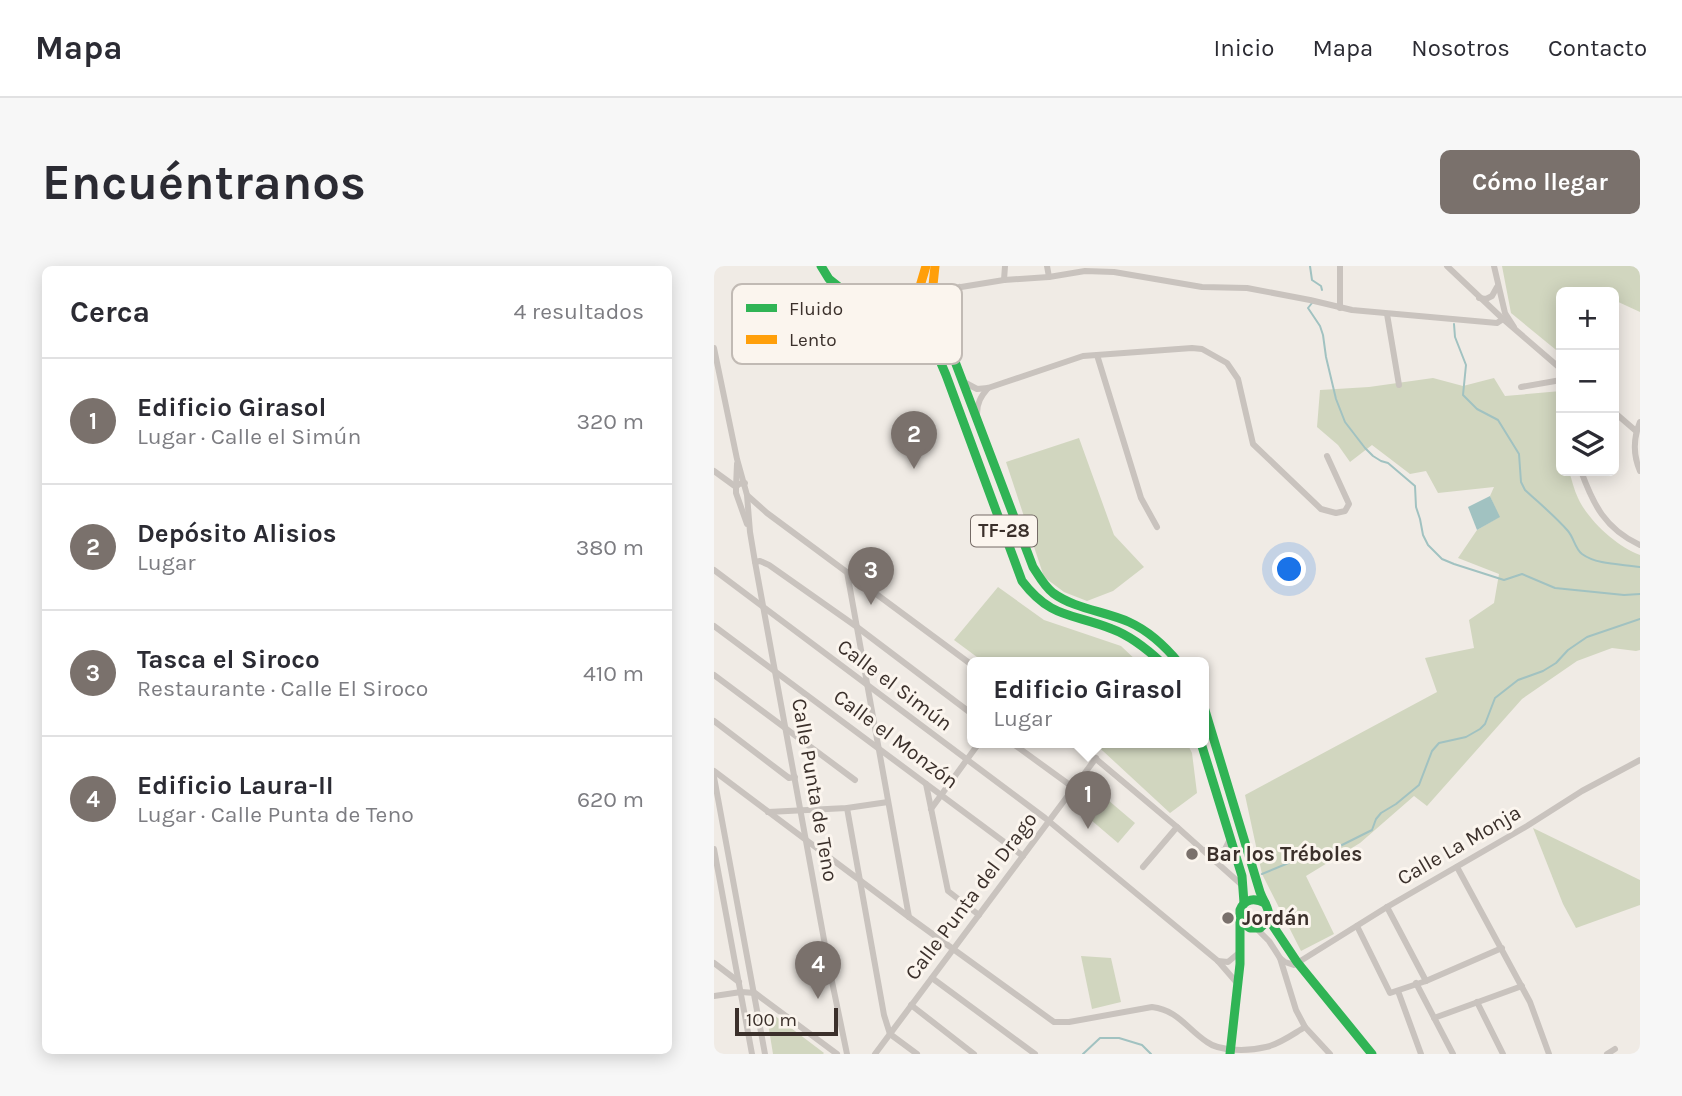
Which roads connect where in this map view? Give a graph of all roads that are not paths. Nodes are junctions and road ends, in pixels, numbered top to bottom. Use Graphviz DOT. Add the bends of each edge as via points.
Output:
graph roads {
  1 [pos="821,266"];
  2 [pos="926,266"];
  3 [pos="936,266"];
  4 [pos="1005,266"];
  5 [pos="1048,266"];
  6 [pos="1340,266"];
  7 [pos="1447,266"];
  8 [pos="1494,266"];
  9 [pos="1049,277"];
  10 [pos="1004,280"];
  11 [pos="835,284"];
  12 [pos="922,284"];
  13 [pos="933,284"];
  14 [pos="1497,285"];
  15 [pos="962,287"];
  16 [pos="1479,298"];
  17 [pos="1340,308"];
  18 [pos="1387,314"];
  19 [pos="1500,317"];
  20 [pos="1518,332"];
  21 [pos="714,348"];
  22 [pos="1097,355"];
  23 [pos="941,364"];
  24 [pos="957,364"];
  25 [pos="1556,365"];
  26 [pos="1556,381"];
  27 [pos="964,382"];
  28 [pos="1399,385"];
  29 [pos="1521,387"];
  30 [pos="988,388"];
  31 [pos="1615,413"];
  32 [pos="976,417"];
  33 [pos="1640,422"];
  34 [pos="1636,431"];
  35 [pos="1327,456"];
  36 [pos="737,459"];
  37 [pos="736,470"];
  38 [pos="714,471"];
  39 [pos="1640,471"];
  40 [pos="1583,476"];
  41 [pos="724,478"];
  42 [pos="745,484"];
  43 [pos="736,487"];
  44 [pos="747,495"];
  45 [pos="738,498"];
  46 [pos="748,510"];
  47 [pos="767,513"];
  48 [pos="1157,527"];
  49 [pos="750,532"];
  50 [pos="1640,545"];
  51 [pos="755,562"];
  52 [pos="714,570"];
  53 [pos="847,572"];
  54 [pos="764,608"];
  55 [pos="714,626"];
  56 [pos="857,627"];
  57 [pos="1156,657"];
  58 [pos="1174,657"];
  59 [pos="967,661"];
  60 [pos="775,671"];
  61 [pos="714,675"];
  62 [pos="867,686"];
  63 [pos="967,709"];
  64 [pos="714,721"];
  65 [pos="1209,726"];
  66 [pos="787,729"];
  67 [pos="878,747"];
  68 [pos="975,748"];
  69 [pos="1019,748"];
  70 [pos="1084,748"];
  71 [pos="1203,748"];
  72 [pos="1097,758"];
  73 [pos="967,759"];
  74 [pos="1640,761"];
  75 [pos="714,771"];
  76 [pos="714,777"];
  77 [pos="795,777"];
  78 [pos="855,780"];
  79 [pos="926,784"];
  80 [pos="1073,789"];
  81 [pos="941,795"];
  82 [pos="888,802"];
  83 [pos="847,808"];
  84 [pos="931,808"];
  85 [pos="801,811"];
  86 [pos="768,812"];
  87 [pos="1049,821"];
  88 [pos="1177,827"];
  89 [pos="1230,839"];
  90 [pos="806,840"];
  91 [pos="714,849"];
  92 [pos="1203,849"];
  93 [pos="1023,856"];
  94 [pos="1143,867"];
  95 [pos="1457,867"];
  96 [pos="859,880"];
  97 [pos="1244,887"];
  98 [pos="1244,903"];
  99 [pos="1265,903"];
  100 [pos="1387,908"];
  101 [pos="979,915"];
  102 [pos="909,917"];
  103 [pos="1269,920"];
  104 [pos="1241,922"];
  105 [pos="1357,926"];
  106 [pos="1257,929"];
  107 [pos="954,948"];
  108 [pos="1502,948"];
  109 [pos="1241,951"];
  110 [pos="1280,958"];
  111 [pos="1218,961"];
  112 [pos="1297,962"];
  113 [pos="714,963"];
  114 [pos="932,978"];
  115 [pos="1426,981"];
  116 [pos="739,982"];
  117 [pos="1237,983"];
  118 [pos="1416,983"];
  119 [pos="1522,986"];
  120 [pos="1398,991"];
  121 [pos="741,992"];
  122 [pos="755,993"];
  123 [pos="714,996"];
  124 [pos="1477,1002"];
  125 [pos="911,1006"];
  126 [pos="1434,1018"];
  127 [pos="1305,1027"];
  128 [pos="890,1034"];
  129 [pos="843,1040"];
  130 [pos="1615,1049"];
  131 [pos="834,1052"];
  132 [pos="1230,1052"];
  133 [pos="752,1054"];
  134 [pos="765,1054"];
  135 [pos="847,1054"];
  136 [pos="875,1054"];
  137 [pos="916,1054"];
  138 [pos="974,1054"];
  139 [pos="1035,1054"];
  140 [pos="1330,1054"];
  141 [pos="1372,1054"];
  142 [pos="1421,1054"];
  143 [pos="1453,1054"];
  144 [pos="1503,1054"];
  145 [pos="1549,1054"];
  146 [pos="1607,1054"];
  1 -- 11 [label="main road"];
  2 -- 12 [label="main road"];
  3 -- 13 [label="main road"];
  4 -- 10 [label="street"];
  5 -- 9 [label="street"];
  6 -- 17 [label="street"];
  7 -- 16 [label="street"];
  8 -- 14 [label="street"];
  9 -- 10 [label="street"];
  9 -- 17 [label="street" via="1114,272 1202,287 1247,288"];
  10 -- 15 [label="street"];
  14 -- 16 [label="street" via="1492,296"];
  14 -- 19 [label="street"];
  14 -- 20 [label="street" via="1505,313"];
  16 -- 19 [label="street"];
  17 -- 18 [label="street"];
  18 -- 19 [label="street" via="1497,323"];
  18 -- 28 [label="street"];
  19 -- 20 [label="street"];
  20 -- 25 [label="street"];
  21 -- 36 [label="street, Calle Punta de Teno"];
  22 -- 30 [label="street"];
  22 -- 35 [label="street" via="1192,348 1227,363 1238,379 1253,444 1321,509 1336,513 1349,504"];
  22 -- 48 [label="street" via="1141,498"];
  23 -- 57 [label="main road, TF-28" via="1030,592 1058,613 1111,629"];
  24 -- 27 [label="main road, TF-28"];
  26 -- 29 [label="street"];
  27 -- 30 [label="street" via="977,389"];
  27 -- 32 [label="main road, TF-28"];
  30 -- 32 [label="street"];
  31 -- 34 [label="street"];
  32 -- 58 [label="main road, TF-28" via="1042,582 1069,603 1130,622"];
  33 -- 34 [label="street"];
  34 -- 39 [label="street" via="1634,448"];
  36 -- 37 [label="street, Calle Punta de Teno"];
  36 -- 42 [label="street, Calle Punta de Teno"];
  37 -- 41 [label="street"];
  37 -- 43 [label="street, Calle Punta de Teno"];
  38 -- 41 [label="street"];
  40 -- 50 [label="street" via="1592,501 1610,525"];
  41 -- 43 [label="street"];
  42 -- 43 [label="street"];
  42 -- 44 [label="street, Calle Punta de Teno"];
  43 -- 45 [label="street, Calle Punta de Teno"];
  44 -- 46 [label="street, Calle Punta de Teno"];
  44 -- 47 [label="street"];
  45 -- 46 [label="street"];
  45 -- 49 [label="street, Calle Punta de Teno"];
  46 -- 47 [label="street"];
  46 -- 49 [label="street, Calle Punta de Teno"];
  47 -- 53 [label="street"];
  49 -- 51 [label="street, Calle Punta de Teno"];
  51 -- 54 [label="street, Calle Punta de Teno"];
  51 -- 56 [label="street" via="769,565"];
  52 -- 54 [label="street, Calle el Simún"];
  53 -- 56 [label="street"];
  53 -- 59 [label="street"];
  54 -- 60 [label="street, Calle Punta de Teno"];
  54 -- 62 [label="street, Calle el Simún"];
  55 -- 60 [label="street, Calle el Monzón"];
  56 -- 62 [label="street"];
  56 -- 63 [label="street"];
  60 -- 66 [label="street, Calle Punta de Teno"];
  60 -- 67 [label="street, Calle el Monzón"];
  61 -- 66 [label="street"];
  62 -- 67 [label="street"];
  62 -- 73 [label="street, Calle el Simún"];
  64 -- 77 [label="street" via="789,778"];
  65 -- 99 [label="main road"];
  66 -- 77 [label="street, Calle Punta de Teno"];
  66 -- 78 [label="street"];
  67 -- 79 [label="street, Calle el Monzón"];
  67 -- 82 [label="street"];
  68 -- 73 [label="street"];
  69 -- 80 [label="street"];
  70 -- 72 [label="street"];
  71 -- 89 [label="main road"];
  72 -- 80 [label="street, Calle Punta del Drago"];
  72 -- 88 [label="street"];
  73 -- 81 [label="street"];
  73 -- 87 [label="street, Calle el Simún"];
  74 -- 95 [label="street, Calle La Monja"];
  75 -- 86 [label="street"];
  76 -- 122 [label="street"];
  77 -- 85 [label="street, Calle Punta de Teno"];
  79 -- 81 [label="street, Calle el Monzón"];
  79 -- 84 [label="street"];
  80 -- 87 [label="street, Calle Punta del Drago"];
  81 -- 84 [label="street"];
  81 -- 93 [label="street, Calle el Monzón"];
  82 -- 83 [label="street"];
  82 -- 102 [label="street"];
  83 -- 85 [label="street"];
  83 -- 96 [label="street"];
  84 -- 101 [label="street" via="948,891"];
  85 -- 86 [label="street"];
  85 -- 90 [label="street, Calle Punta de Teno"];
  86 -- 90 [label="street"];
  87 -- 93 [label="street, Calle Punta del Drago"];
  87 -- 111 [label="street, Calle el Simún"];
  88 -- 92 [label="street"];
  88 -- 94 [label="street"];
  89 -- 92 [label="street" via="1219,853"];
  89 -- 97 [label="main road"];
  90 -- 96 [label="street"];
  90 -- 129 [label="street, Calle Punta de Teno"];
  91 -- 116 [label="street"];
  92 -- 97 [label="street"];
  93 -- 101 [label="street, Calle Punta del Drago"];
  95 -- 100 [label="street, Calle La Monja"];
  95 -- 108 [label="street"];
  96 -- 102 [label="street"];
  96 -- 128 [label="street"];
  97 -- 98 [label="main road"];
  98 -- 99 [label="main road" via="1257,899"];
  98 -- 104 [label="main road"];
  99 -- 103 [label="main road"];
  100 -- 105 [label="street, Calle La Monja"];
  100 -- 115 [label="street"];
  101 -- 107 [label="street, Calle Punta del Drago"];
  102 -- 107 [label="street"];
  103 -- 106 [label="main road"];
  103 -- 112 [label="main road"];
  104 -- 106 [label="main road"];
  104 -- 109 [label="main road"];
  105 -- 112 [label="street, Calle La Monja"];
  105 -- 120 [label="street" via="1390,993"];
  106 -- 110 [label="street"];
  107 -- 114 [label="street, Calle Punta del Drago"];
  107 -- 132 [label="street" via="1054,1022 1165,1009 1208,1044"];
  108 -- 115 [label="street"];
  108 -- 119 [label="street"];
  109 -- 111 [label="street" via="1235,958"];
  109 -- 117 [label="main road"];
  110 -- 112 [label="street" via="1291,965"];
  110 -- 127 [label="street"];
  111 -- 117 [label="street, Calle el Simún"];
  112 -- 141 [label="main road"];
  113 -- 116 [label="street"];
  114 -- 125 [label="street, Calle Punta del Drago"];
  114 -- 139 [label="street"];
  115 -- 118 [label="street"];
  116 -- 121 [label="street"];
  117 -- 132 [label="main road"];
  118 -- 120 [label="street"];
  118 -- 126 [label="street"];
  119 -- 124 [label="street"];
  119 -- 145 [label="street"];
  120 -- 142 [label="street"];
  121 -- 122 [label="street"];
  121 -- 123 [label="street"];
  121 -- 133 [label="street"];
  122 -- 131 [label="street"];
  122 -- 134 [label="street"];
  124 -- 126 [label="street"];
  124 -- 144 [label="street"];
  125 -- 128 [label="street, Calle Punta del Drago"];
  125 -- 138 [label="street"];
  126 -- 143 [label="street"];
  127 -- 132 [label="street" via="1266,1047"];
  127 -- 140 [label="street"];
  128 -- 136 [label="street, Calle Punta del Drago"];
  128 -- 137 [label="street"];
  129 -- 131 [label="street"];
  129 -- 135 [label="street, Calle Punta de Teno"];
  130 -- 146 [label="street"];
}
